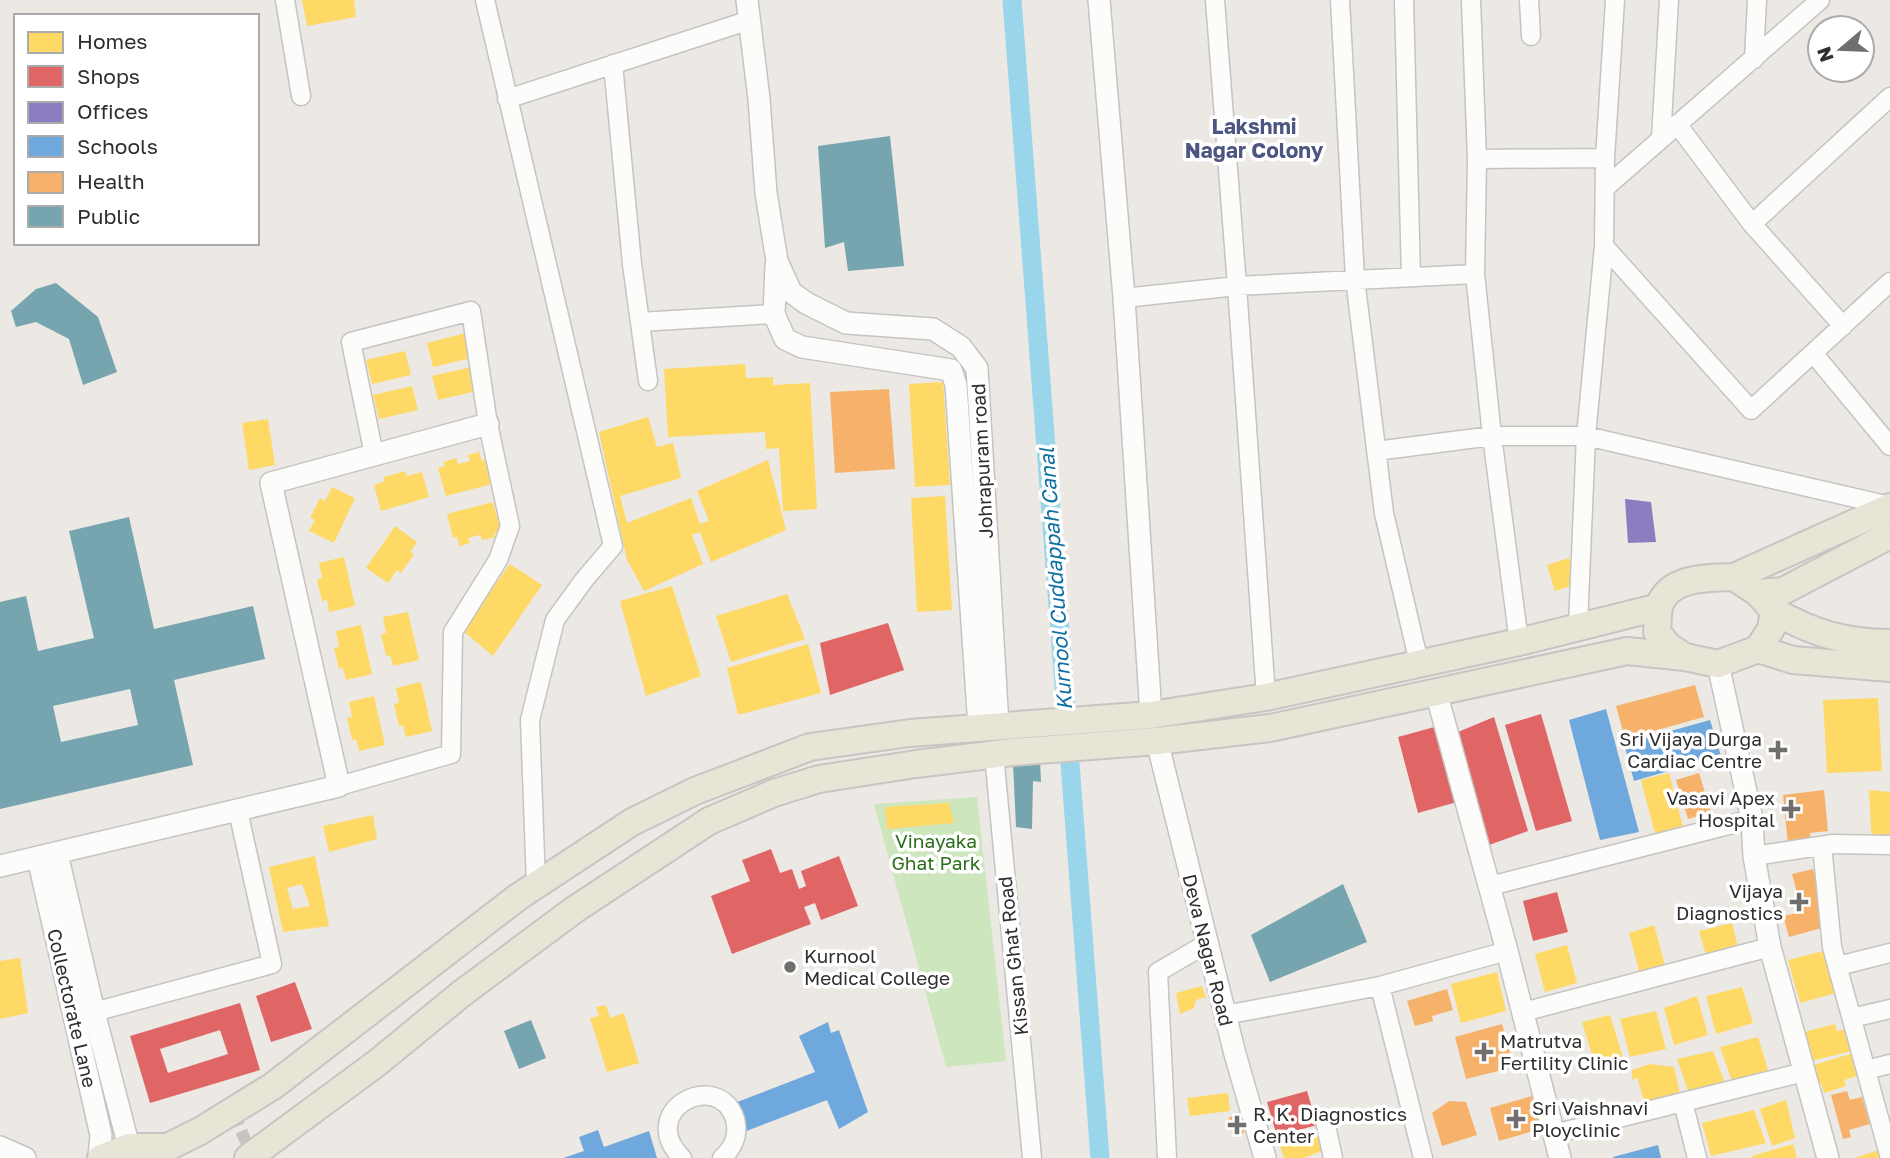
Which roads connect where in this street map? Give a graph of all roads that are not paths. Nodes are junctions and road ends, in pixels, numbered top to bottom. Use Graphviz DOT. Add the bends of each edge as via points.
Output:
graph roads {
  1 [pos="285,0"];
  2 [pos="485,0"];
  3 [pos="1099,0"];
  4 [pos="1215,0"];
  5 [pos="1340,0"];
  6 [pos="1404,0"];
  7 [pos="1471,0"];
  8 [pos="1529,0"];
  9 [pos="1615,0"];
  10 [pos="1669,0"];
  11 [pos="1757,0"];
  12 [pos="1820,0"];
  13 [pos="748,10"];
  14 [pos="1531,36"];
  15 [pos="1754,59"];
  16 [pos="613,64"];
  17 [pos="301,96"];
  18 [pos="1890,97"];
  19 [pos="507,99"];
  20 [pos="1678,124"];
  21 [pos="1661,139"];
  22 [pos="1605,158"];
  23 [pos="1477,159"];
  24 [pos="1606,187"];
  25 [pos="1752,224"];
  26 [pos="1604,246"];
  27 [pos="777,261"];
  28 [pos="1475,274"];
  29 [pos="1411,276"];
  30 [pos="1354,279"];
  31 [pos="1890,282"];
  32 [pos="1237,286"];
  33 [pos="1124,298"];
  34 [pos="774,314"];
  35 [pos="640,322"];
  36 [pos="1843,326"];
  37 [pos="1814,353"];
  38 [pos="649,381"];
  39 [pos="488,424"];
  40 [pos="1492,436"];
  41 [pos="1586,436"];
  42 [pos="1890,446"];
  43 [pos="1377,451"];
  44 [pos="374,455"];
  45 [pos="1890,507"];
  46 [pos="1890,535"];
  47 [pos="1734,577"];
  48 [pos="1766,602"];
  49 [pos="1659,607"];
  50 [pos="1578,626"];
  51 [pos="1519,642"];
  52 [pos="1890,643"];
  53 [pos="1758,649"];
  54 [pos="1685,657"];
  55 [pos="1419,663"];
  56 [pos="1718,664"];
  57 [pos="1890,668"];
  58 [pos="1436,692"];
  59 [pos="1265,696"];
  60 [pos="1151,715"];
  61 [pos="998,725"];
  62 [pos="1157,741"];
  63 [pos="1003,753"];
  64 [pos="339,786"];
  65 [pos="238,811"];
  66 [pos="1752,819"];
  67 [pos="1890,845"];
  68 [pos="1822,846"];
  69 [pos="48,856"];
  70 [pos="1754,856"];
  71 [pos="0,866"];
  72 [pos="536,884"];
  73 [pos="1490,886"];
  74 [pos="1206,944"];
  75 [pos="1770,947"];
  76 [pos="1507,951"];
  77 [pos="1890,953"];
  78 [pos="1838,966"];
  79 [pos="1380,986"];
  80 [pos="1890,1009"];
  81 [pos="1523,1012"];
  82 [pos="84,1015"];
  83 [pos="1225,1015"];
  84 [pos="1852,1018"];
  85 [pos="1890,1064"];
  86 [pos="1866,1070"];
  87 [pos="1804,1072"];
  88 [pos="1683,1102"];
  89 [pos="1885,1120"];
  90 [pos="1326,1126"];
  91 [pos="1554,1133"];
  92 [pos="0,1147"];
  93 [pos="129,1147"];
  94 [pos="161,1153"];
  95 [pos="24,1158"];
  96 [pos="100,1158"];
  97 [pos="248,1158"];
  98 [pos="682,1158"];
  99 [pos="722,1158"];
  100 [pos="1032,1158"];
  101 [pos="1167,1158"];
  102 [pos="1265,1158"];
  103 [pos="1333,1158"];
  104 [pos="1423,1158"];
  105 [pos="1560,1158"];
  106 [pos="1698,1158"];
  107 [pos="1828,1158"];
  108 [pos="1890,1158"];
  1 -- 17 [label="street"];
  2 -- 19 [label="street"];
  3 -- 33 [label="street"];
  4 -- 32 [label="street"];
  5 -- 30 [label="street"];
  6 -- 29 [label="street"];
  7 -- 23 [label="street"];
  8 -- 14 [label="street"];
  9 -- 22 [label="street"];
  10 -- 21 [label="street"];
  11 -- 15 [label="street"];
  12 -- 15 [label="street"];
  13 -- 16 [label="street"];
  13 -- 27 [label="street, Johrapuram road"];
  15 -- 20 [label="street"];
  16 -- 19 [label="street"];
  16 -- 35 [label="street"];
  18 -- 25 [label="street"];
  19 -- 72 [label="street" via="613,546 555,620 530,720"];
  20 -- 21 [label="street"];
  20 -- 25 [label="street"];
  21 -- 24 [label="street"];
  22 -- 23 [label="street"];
  22 -- 24 [label="street"];
  23 -- 28 [label="street"];
  24 -- 26 [label="street"];
  25 -- 36 [label="street"];
  26 -- 37 [label="street" via="1751,410"];
  26 -- 41 [label="street"];
  27 -- 34 [label="street"];
  27 -- 61 [label="street, Johrapuram road" via="791,292 806,303 846,323 933,329 961,347 977,368"];
  28 -- 29 [label="street"];
  28 -- 40 [label="street"];
  29 -- 30 [label="street"];
  30 -- 32 [label="street"];
  30 -- 43 [label="street"];
  31 -- 36 [label="street"];
  32 -- 33 [label="street"];
  32 -- 59 [label="street"];
  33 -- 60 [label="street"];
  34 -- 35 [label="street"];
  34 -- 61 [label="street, Johrapuram road" via="785,339 802,347 951,370"];
  35 -- 38 [label="street"];
  36 -- 37 [label="street"];
  37 -- 42 [label="street"];
  39 -- 44 [label="street"];
  39 -- 44 [label="street" via="471,311 351,342"];
  39 -- 64 [label="street" via="510,526 498,560 453,632 451,754"];
  40 -- 41 [label="street"];
  40 -- 43 [label="street"];
  40 -- 51 [label="street"];
  41 -- 45 [label="street"];
  41 -- 50 [label="street"];
  43 -- 55 [label="street" via="1384,513"];
  44 -- 64 [label="street" via="271,483"];
  45 -- 47 [label="main road"];
  46 -- 48 [label="main road"];
  47 -- 48 [label="main road"];
  47 -- 49 [label="main road" via="1699,578 1681,585 1666,592"];
  48 -- 52 [label="main road" via="1811,631"];
  48 -- 53 [label="main road" via="1771,629"];
  49 -- 50 [label="main road"];
  49 -- 54 [label="main road" via="1657,632"];
  50 -- 51 [label="main road"];
  51 -- 55 [label="main road"];
  53 -- 56 [label="main road"];
  53 -- 57 [label="main road" via="1793,660"];
  54 -- 56 [label="main road"];
  54 -- 58 [label="main road" via="1628,651"];
  55 -- 59 [label="main road"];
  56 -- 66 [label="street"];
  58 -- 62 [label="main road" via="1269,728"];
  58 -- 73 [label="street"];
  59 -- 60 [label="main road"];
  60 -- 61 [label="main road"];
  61 -- 72 [label="main road" via="810,747 632,822"];
  62 -- 63 [label="main road"];
  62 -- 74 [label="street, Deva Nagar Road"];
  63 -- 97 [label="main road" via="819,779 709,821 574,910"];
  63 -- 100 [label="street, Kissan Ghat Road"];
  64 -- 65 [label="street"];
  65 -- 69 [label="street"];
  65 -- 82 [label="street" via="272,964"];
  66 -- 70 [label="street"];
  66 -- 73 [label="street"];
  67 -- 68 [label="street"];
  68 -- 70 [label="street"];
  68 -- 78 [label="street"];
  69 -- 71 [label="street"];
  69 -- 82 [label="street, Collectorate Lane"];
  70 -- 75 [label="street"];
  72 -- 94 [label="main road" via="273,1086"];
  73 -- 76 [label="street"];
  74 -- 83 [label="street, Deva Nagar Road"];
  74 -- 101 [label="street" via="1158,972"];
  75 -- 81 [label="street"];
  75 -- 87 [label="street"];
  76 -- 79 [label="street"];
  76 -- 81 [label="street"];
  77 -- 78 [label="street"];
  78 -- 84 [label="street"];
  79 -- 83 [label="street"];
  79 -- 104 [label="street"];
  80 -- 84 [label="street"];
  81 -- 91 [label="street"];
  82 -- 93 [label="street, Collectorate Lane"];
  82 -- 96 [label="street, Collectorate Lane" via="101,1135"];
  83 -- 102 [label="street, Deva Nagar Road"];
  84 -- 86 [label="street"];
  85 -- 86 [label="street"];
  86 -- 89 [label="street"];
  87 -- 88 [label="street"];
  87 -- 107 [label="street"];
  88 -- 91 [label="street"];
  88 -- 106 [label="street"];
  89 -- 108 [label="street"];
  90 -- 103 [label="street"];
  91 -- 105 [label="street"];
  92 -- 95 [label="street"];
  93 -- 94 [label="main road"];
  93 -- 96 [label="main road"];
  98 -- 99 [label="street" via="669,1140 670,1117 684,1100 707,1095 727,1106 736,1124 734,1144"];
}
